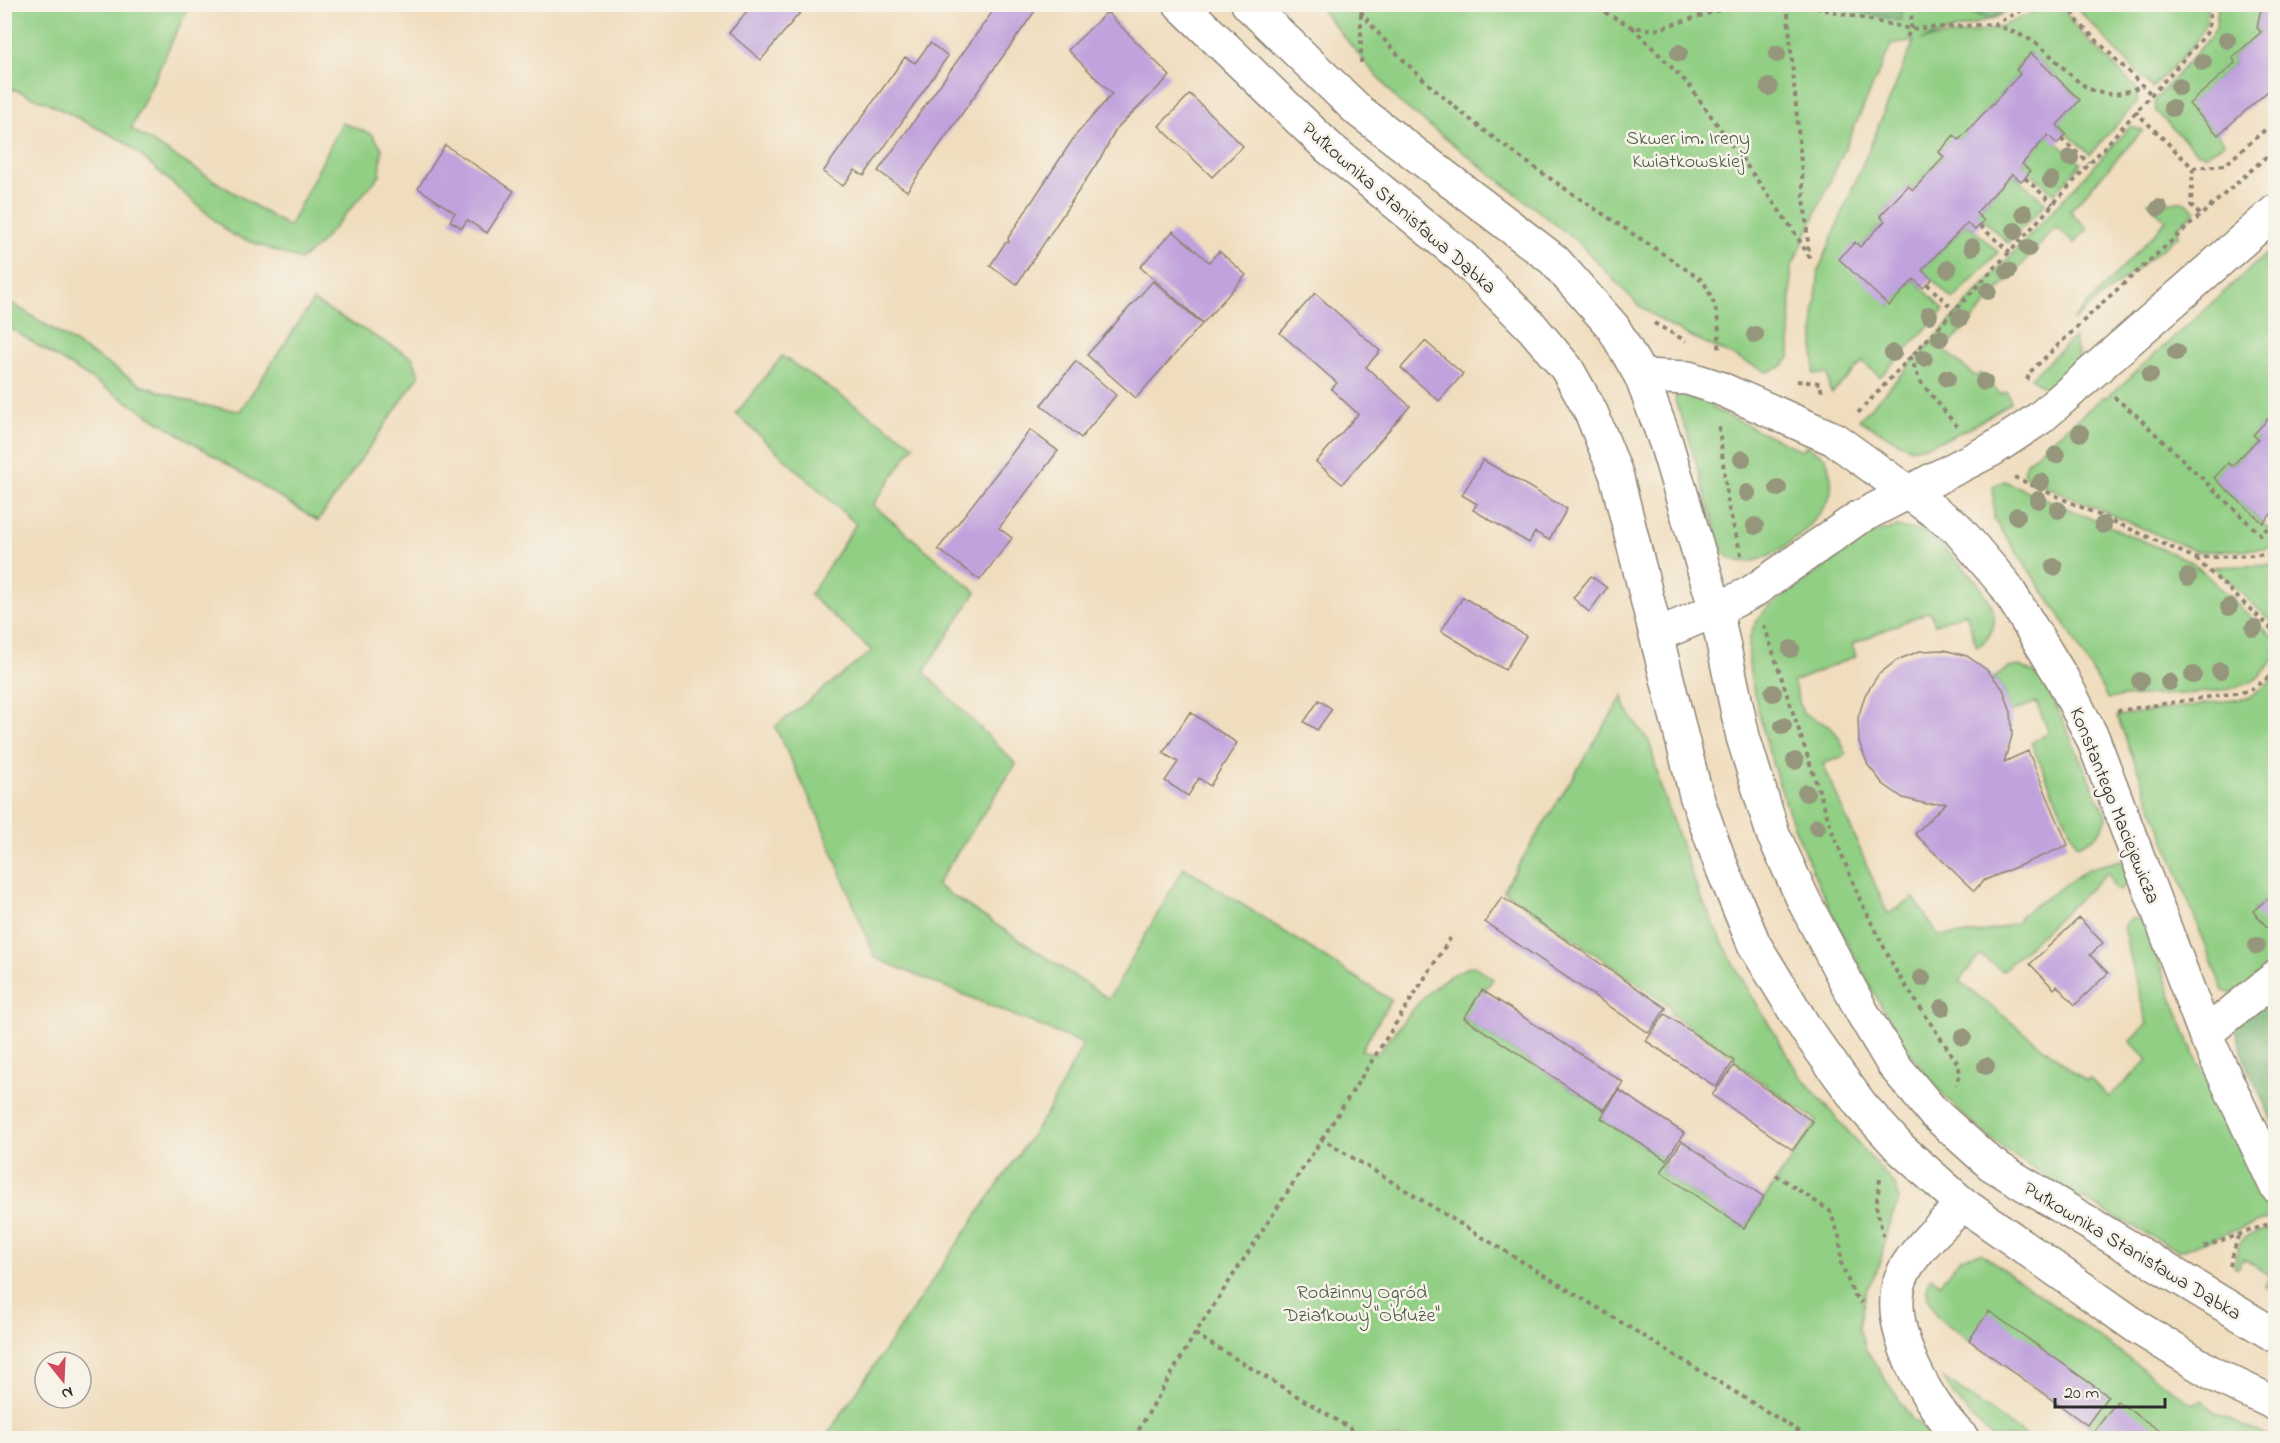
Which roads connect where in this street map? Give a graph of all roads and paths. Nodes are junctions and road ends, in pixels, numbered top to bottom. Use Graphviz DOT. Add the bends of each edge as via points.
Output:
graph roads {
  1 [pos="1180,4"];
  2 [pos="1248,4"];
  3 [pos="1589,4"];
  4 [pos="1740,4"];
  5 [pos="1787,4"];
  6 [pos="1798,4"];
  7 [pos="1912,4"];
  8 [pos="2035,4"];
  9 [pos="2068,4"];
  10 [pos="2211,4"];
  11 [pos="1361,13"];
  12 [pos="1994,24"];
  13 [pos="1632,27"];
  14 [pos="1911,29"];
  15 [pos="1907,37"];
  16 [pos="1360,73"];
  17 [pos="2142,85"];
  18 [pos="2152,95"];
  19 [pos="2135,111"];
  20 [pos="2276,120"];
  21 [pos="2061,139"];
  22 [pos="2276,148"];
  23 [pos="2090,163"];
  24 [pos="2193,168"];
  25 [pos="2025,178"];
  26 [pos="2053,204"];
  27 [pos="2276,211"];
  28 [pos="2201,216"];
  29 [pos="1980,226"];
  30 [pos="2010,252"];
  31 [pos="1927,284"];
  32 [pos="1954,310"];
  33 [pos="1910,356"];
  34 [pos="1641,376"];
  35 [pos="1803,382"];
  36 [pos="2025,388"];
  37 [pos="2111,394"];
  38 [pos="1823,400"];
  39 [pos="1962,432"];
  40 [pos="1834,439"];
  41 [pos="2007,470"];
  42 [pos="1908,491"];
  43 [pos="2270,525"];
  44 [pos="2276,525"];
  45 [pos="2276,531"];
  46 [pos="2276,554"];
  47 [pos="2195,558"];
  48 [pos="2276,595"];
  49 [pos="1716,610"];
  50 [pos="2276,620"];
  51 [pos="2276,633"];
  52 [pos="1657,635"];
  53 [pos="2276,672"];
  54 [pos="2108,712"];
  55 [pos="1451,937"];
  56 [pos="2276,977"];
  57 [pos="2205,1034"];
  58 [pos="1322,1139"];
  59 [pos="1991,1164"];
  60 [pos="1776,1175"];
  61 [pos="2276,1186"];
  62 [pos="1963,1204"];
  63 [pos="2276,1222"];
  64 [pos="2238,1235"];
  65 [pos="2204,1247"];
  66 [pos="2228,1271"];
  67 [pos="1899,1305"];
  68 [pos="1195,1334"];
  69 [pos="2276,1336"];
  70 [pos="2276,1404"];
  71 [pos="1134,1438"];
  72 [pos="1366,1438"];
  73 [pos="1810,1438"];
  74 [pos="1962,1438"];
  1 -- 52 [label="main road, Pułkownika Stanisława Dąbka" via="1328,147 1463,258 1532,327 1567,369 1592,412 1616,474"];
  2 -- 34 [label="main road, Pułkownika Stanisława Dąbka" via="1359,111 1554,260 1613,327"];
  3 -- 13 [label="path"];
  4 -- 13 [label="path" via="1655,30"];
  5 -- 13 [label="path" via="1810,258 1688,84"];
  6 -- 14 [label="path"];
  7 -- 14 [label="path"];
  8 -- 12 [label="path"];
  9 -- 17 [label="path" via="2079,23"];
  10 -- 18 [label="path" via="2208,31"];
  11 -- 16 [label="path"];
  12 -- 14 [label="path"];
  12 -- 17 [label="path" via="2040,46 2090,91 2119,94"];
  14 -- 15 [label="path"];
  17 -- 18 [label="path"];
  18 -- 19 [label="path"];
  19 -- 23 [label="path"];
  19 -- 24 [label="path"];
  20 -- 24 [label="path" via="2225,165"];
  21 -- 23 [label="path"];
  22 -- 28 [label="path"];
  23 -- 26 [label="path"];
  24 -- 28 [label="path" via="2191,205"];
  25 -- 26 [label="path"];
  26 -- 30 [label="path"];
  27 -- 42 [label="main road" via="2040,418 1993,449"];
  28 -- 36 [label="path" via="2030,372"];
  29 -- 30 [label="path"];
  30 -- 32 [label="path"];
  31 -- 32 [label="path"];
  32 -- 33 [label="path"];
  33 -- 39 [label="path" via="1920,381"];
  33 -- 40 [label="path"];
  34 -- 40 [label="main road, Konstantego Maciejewicza" via="1688,378 1719,388"];
  34 -- 49 [label="main road, Pułkownika Stanisława Dąbka" via="1666,444"];
  35 -- 38 [label="path" via="1820,383"];
  37 -- 43 [label="path" via="2261,535"];
  40 -- 42 [label="main road, Konstantego Maciejewicza"];
  41 -- 47 [label="path" via="2015,478"];
  42 -- 49 [label="main road" via="1858,518 1752,592"];
  42 -- 57 [label="main road, Konstantego Maciejewicza" via="1956,527 2005,585 2062,678 2117,798"];
  43 -- 44 [label="path"];
  43 -- 45 [label="path"];
  46 -- 47 [label="path"];
  47 -- 51 [label="path"];
  48 -- 50 [label="path"];
  49 -- 52 [label="main road"];
  49 -- 59 [label="main road, Pułkownika Stanisława Dąbka" via="1743,737 1773,834 1804,901 1893,1064 1933,1112"];
  52 -- 62 [label="main road, Pułkownika Stanisława Dąbka" via="1696,795 1754,944 1807,1031 1862,1105 1901,1149"];
  53 -- 54 [label="path" via="2259,686 2238,694"];
  55 -- 58 [label="path"];
  56 -- 57 [label="main road"];
  57 -- 61 [label="main road, Konstantego Maciejewicza"];
  58 -- 68 [label="path"];
  58 -- 73 [label="path"];
  59 -- 62 [label="main road"];
  59 -- 69 [label="main road, Pułkownika Stanisława Dąbka"];
  60 -- 67 [label="path" via="1830,1211 1840,1239 1841,1263 1854,1295 1871,1308"];
  62 -- 67 [label="main road" via="1908,1265 1900,1278"];
  62 -- 70 [label="main road, Pułkownika Stanisława Dąbka" via="2140,1329 2217,1376"];
  63 -- 64 [label="path"];
  64 -- 65 [label="path"];
  64 -- 66 [label="path"];
  67 -- 74 [label="main road" via="1911,1366 1935,1407"];
  68 -- 71 [label="path"];
  68 -- 72 [label="path"];
}
